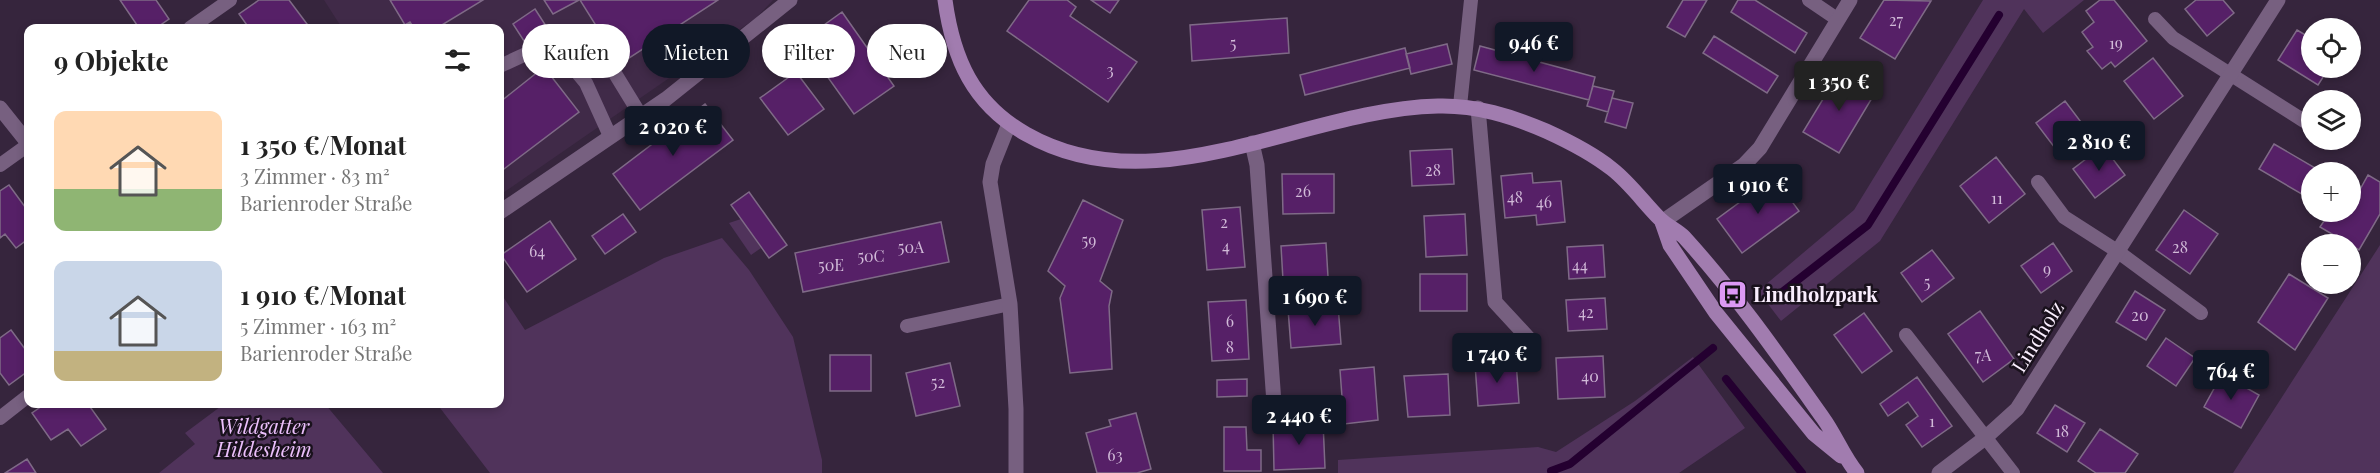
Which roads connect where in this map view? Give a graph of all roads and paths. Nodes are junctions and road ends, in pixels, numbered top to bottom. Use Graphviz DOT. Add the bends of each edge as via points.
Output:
graph roads {
  1 [pos="230,0"];
  2 [pos="790,0"];
  3 [pos="945,0"];
  4 [pos="1471,0"];
  5 [pos="1809,0"];
  6 [pos="1850,0"];
  7 [pos="2278,0"];
  8 [pos="1838,19"];
  9 [pos="2155,19"];
  10 [pos="196,24"];
  11 [pos="504,64"];
  12 [pos="2230,75"];
  13 [pos="618,78"];
  14 [pos="1460,106"];
  15 [pos="0,108"];
  16 [pos="1478,108"];
  17 [pos="641,116"];
  18 [pos="2301,119"];
  19 [pos="1009,124"];
  20 [pos="610,136"];
  21 [pos="24,139"];
  22 [pos="1252,143"];
  23 [pos="24,147"];
  24 [pos="0,165"];
  25 [pos="2038,182"];
  26 [pos="504,209"];
  27 [pos="1662,222"];
  28 [pos="2117,251"];
  29 [pos="1010,304"];
  30 [pos="2201,313"];
  31 [pos="907,326"];
  32 [pos="1906,334"];
  33 [pos="1531,341"];
  34 [pos="24,399"];
  35 [pos="1274,403"];
  36 [pos="0,418"];
  37 [pos="1985,438"];
  38 [pos="1853,468"];
  39 [pos="1016,473"];
  40 [pos="1939,473"];
  41 [pos="2013,473"];
  1 -- 10 [label="lane"];
  2 -- 17 [label="street"];
  3 -- 19 [label="main road" via="949,27 970,82 986,104"];
  4 -- 14 [label="lane"];
  5 -- 8 [label="lane"];
  6 -- 8 [label="street"];
  7 -- 12 [label="street, Lindholz"];
  8 -- 27 [label="street" via="1760,148 1744,165"];
  9 -- 12 [label="lane" via="2173,38"];
  11 -- 20 [label="lane" via="552,42 586,83"];
  12 -- 18 [label="lane"];
  12 -- 28 [label="street, Lindholz"];
  13 -- 17 [label="lane"];
  14 -- 16 [label="main road"];
  14 -- 22 [label="main road" via="1392,111"];
  15 -- 21 [label="street"];
  16 -- 27 [label="main road" via="1536,127 1579,147 1612,169"];
  16 -- 33 [label="street" via="1495,302"];
  17 -- 20 [label="street"];
  19 -- 22 [label="main road" via="1045,144 1102,161 1154,162"];
  19 -- 29 [label="street" via="990,182"];
  20 -- 26 [label="street"];
  22 -- 35 [label="street" via="1257,165"];
  23 -- 24 [label="lane"];
  25 -- 28 [label="lane" via="2064,217"];
  27 -- 38 [label="main road" via="1681,234 1764,335 1827,423"];
  27 -- 38 [label="main road" via="1670,245 1716,312 1814,434"];
  28 -- 30 [label="lane"];
  28 -- 37 [label="street, Lindholz" via="2017,409"];
  29 -- 31 [label="lane"];
  29 -- 39 [label="street"];
  32 -- 37 [label="lane"];
  34 -- 36 [label="lane"];
  37 -- 40 [label="street, Lindholz"];
  37 -- 41 [label="lane"];
}
